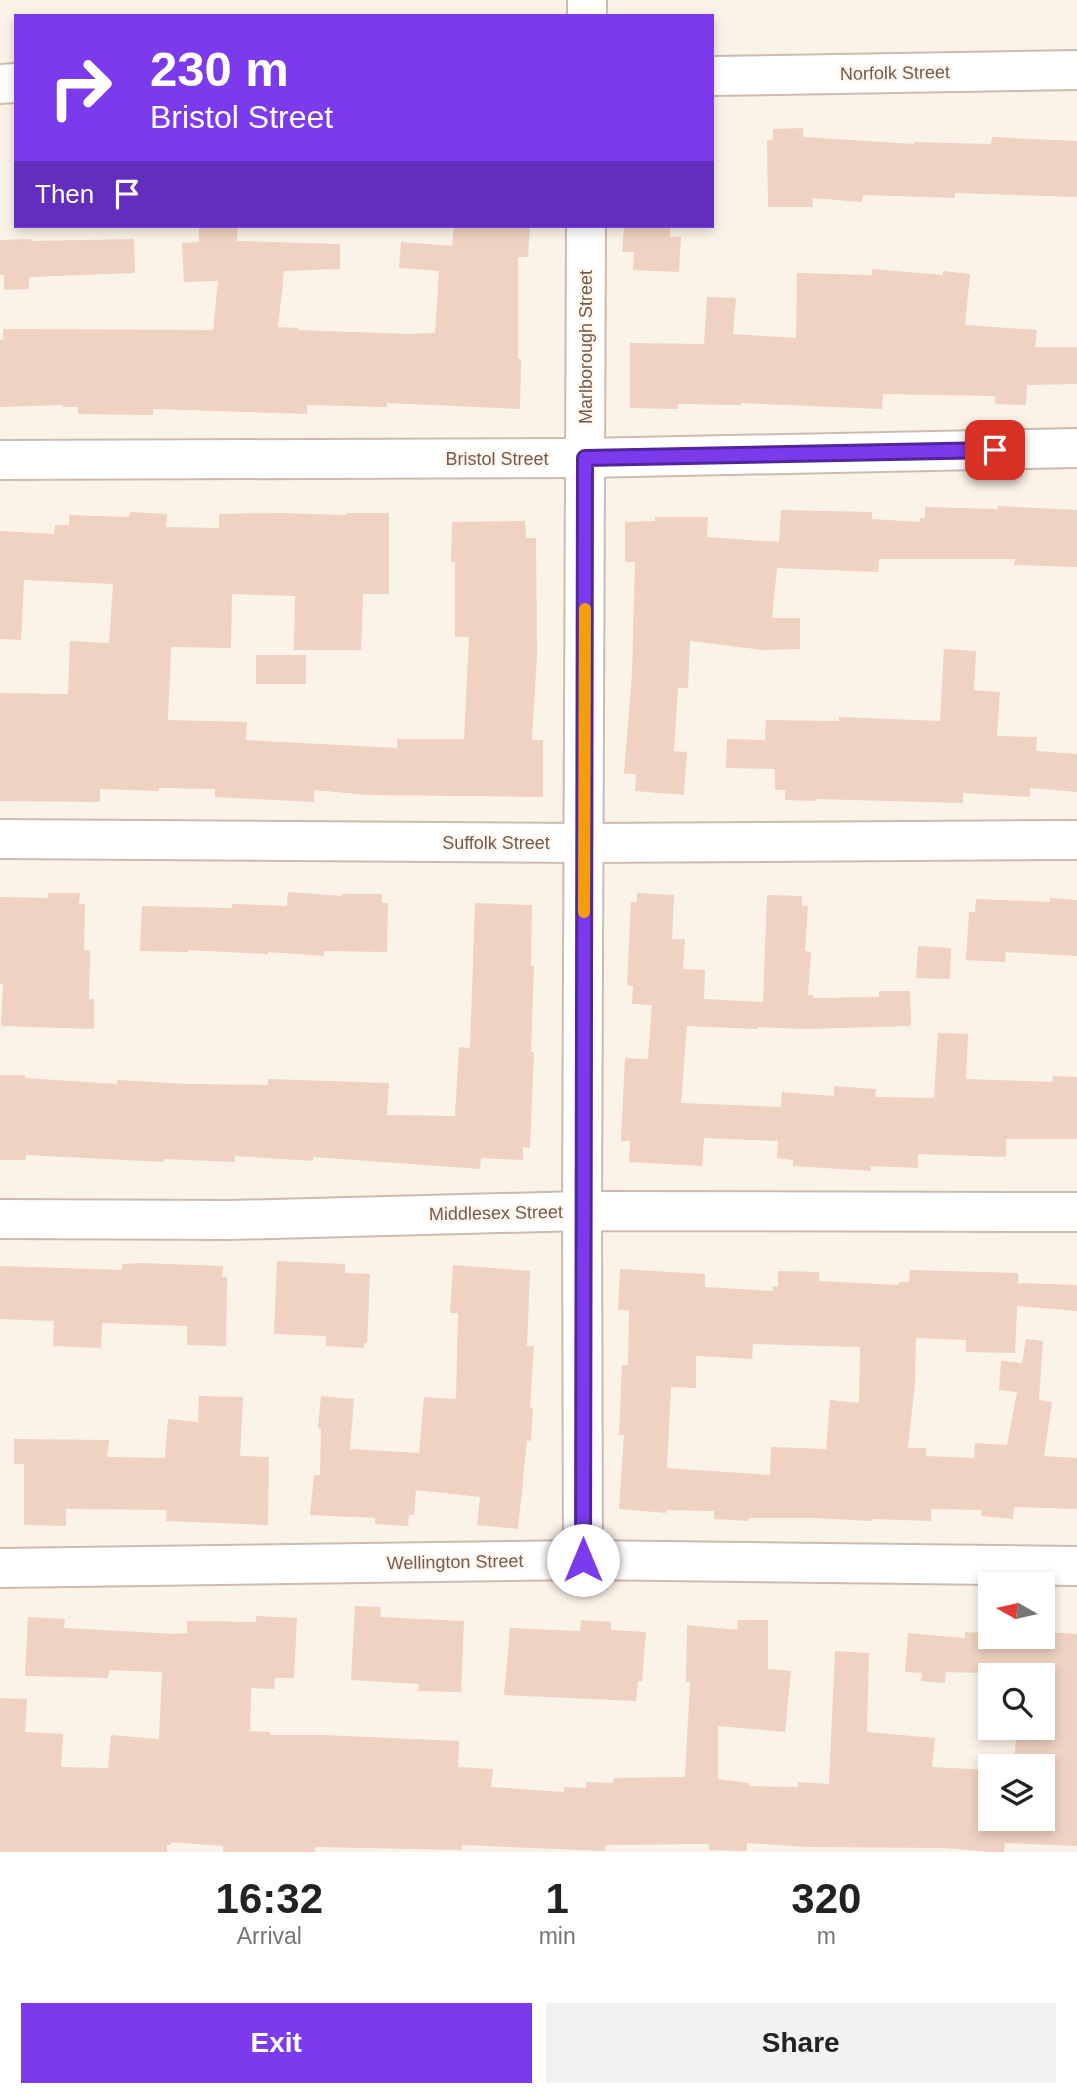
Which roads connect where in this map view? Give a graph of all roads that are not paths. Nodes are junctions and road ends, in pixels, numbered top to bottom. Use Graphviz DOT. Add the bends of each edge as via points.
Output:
graph roads {
  1 [pos="1077,70"];
  2 [pos="714,76"];
  3 [pos="586,228"];
  4 [pos="1077,448"];
  5 [pos="585,458"];
  6 [pos="0,460"];
  7 [pos="0,839"];
  8 [pos="1077,840"];
  9 [pos="584,843"];
  10 [pos="582,1211"];
  11 [pos="1077,1212"];
  12 [pos="0,1219"];
  13 [pos="583,1560"];
  14 [pos="1077,1566"];
  15 [pos="0,1568"];
  1 -- 2 [label="street, Norfolk Street"];
  3 -- 5 [label="street, Marlborough Street"];
  4 -- 5 [label="street, Bristol Street"];
  5 -- 6 [label="street, Bristol Street"];
  5 -- 9 [label="street, Marlborough Street"];
  7 -- 9 [label="street, Suffolk Street"];
  8 -- 9 [label="street, Suffolk Street"];
  9 -- 10 [label="street, Marlborough Street"];
  10 -- 11 [label="street, Middlesex Street"];
  10 -- 12 [label="street, Middlesex Street" via="230,1220"];
  10 -- 13 [label="street, Marlborough Street"];
  13 -- 14 [label="street, Wellington Street"];
  13 -- 15 [label="street, Wellington Street"];
}
